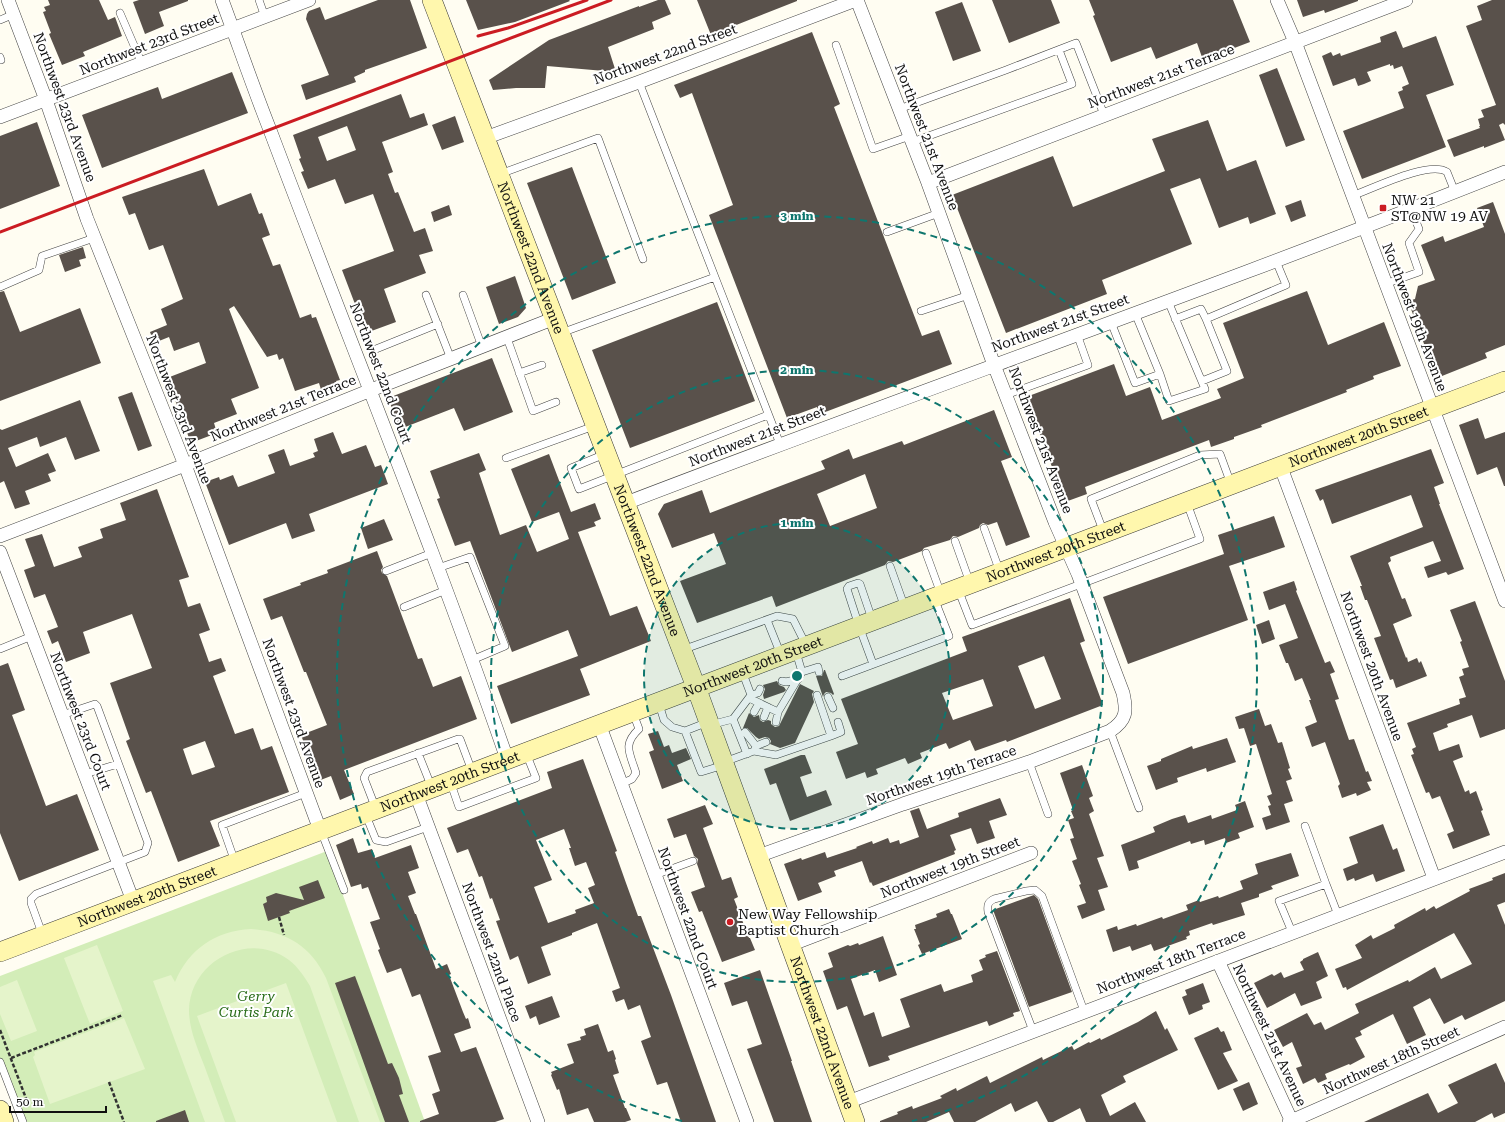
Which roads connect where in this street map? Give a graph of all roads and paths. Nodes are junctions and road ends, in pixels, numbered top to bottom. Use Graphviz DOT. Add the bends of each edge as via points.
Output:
graph roads {
  1 [pos="8,0"];
  2 [pos="222,0"];
  3 [pos="259,0"];
  4 [pos="309,0"];
  5 [pos="432,0"];
  6 [pos="857,0"];
  7 [pos="1278,0"];
  8 [pos="1406,0"];
  9 [pos="292,3"];
  10 [pos="120,13"];
  11 [pos="14,14"];
  12 [pos="265,17"];
  13 [pos="0,20"];
  14 [pos="233,29"];
  15 [pos="1295,42"];
  16 [pos="836,45"];
  17 [pos="1059,50"];
  18 [pos="142,64"];
  19 [pos="639,82"];
  20 [pos="46,100"];
  21 [pos="899,109"];
  22 [pos="1104,115"];
  23 [pos="0,117"];
  24 [pos="485,138"];
  25 [pos="911,139"];
  26 [pos="1505,172"];
  27 [pos="500,174"];
  28 [pos="928,183"];
  29 [pos="1455,192"];
  30 [pos="1352,196"];
  31 [pos="1411,209"];
  32 [pos="939,213"];
  33 [pos="1364,228"];
  34 [pos="887,232"];
  35 [pos="94,238"];
  36 [pos="643,259"];
  37 [pos="1276,260"];
  38 [pos="715,277"];
  39 [pos="1386,284"];
  40 [pos="0,287"];
  41 [pos="426,295"];
  42 [pos="463,295"];
  43 [pos="969,295"];
  44 [pos="1168,301"];
  45 [pos="921,311"];
  46 [pos="1135,313"];
  47 [pos="1175,319"];
  48 [pos="1206,319"];
  49 [pos="1111,322"];
  50 [pos="438,324"];
  51 [pos="558,326"];
  52 [pos="1076,334"];
  53 [pos="506,338"];
  54 [pos="482,347"];
  55 [pos="376,349"];
  56 [pos="451,359"];
  57 [pos="542,365"];
  58 [pos="994,365"];
  59 [pos="519,373"];
  60 [pos="1160,374"];
  61 [pos="1202,381"];
  62 [pos="1505,381"];
  63 [pos="371,390"];
  64 [pos="1006,394"];
  65 [pos="556,402"];
  66 [pos="1432,408"];
  67 [pos="768,415"];
  68 [pos="596,426"];
  69 [pos="780,444"];
  70 [pos="607,454"];
  71 [pos="506,458"];
  72 [pos="184,465"];
  73 [pos="1280,465"];
  74 [pos="615,475"];
  75 [pos="1231,484"];
  76 [pos="1187,501"];
  77 [pos="626,503"];
  78 [pos="984,528"];
  79 [pos="1104,532"];
  80 [pos="0,536"];
  81 [pos="955,541"];
  82 [pos="1066,547"];
  83 [pos="0,552"];
  84 [pos="432,553"];
  85 [pos="926,553"];
  86 [pos="890,566"];
  87 [pos="438,568"];
  88 [pos="386,571"];
  89 [pos="1000,572"];
  90 [pos="1082,583"];
  91 [pos="446,590"];
  92 [pos="951,591"];
  93 [pos="1504,594"];
  94 [pos="404,607"];
  95 [pos="905,608"];
  96 [pos="767,620"];
  97 [pos="866,623"];
  98 [pos="32,636"];
  99 [pos="0,649"];
  100 [pos="682,650"];
  101 [pos="794,650"];
  102 [pos="472,660"];
  103 [pos="873,664"];
  104 [pos="742,670"];
  105 [pos="802,672"];
  106 [pos="820,672"];
  107 [pos="842,676"];
  108 [pos="784,683"];
  109 [pos="797,684"];
  110 [pos="696,687"];
  111 [pos="756,694"];
  112 [pos="817,695"];
  113 [pos="828,697"];
  114 [pos="658,702"];
  115 [pos="759,703"];
  116 [pos="813,705"];
  117 [pos="768,707"];
  118 [pos="832,708"];
  119 [pos="822,709"];
  120 [pos="633,711"];
  121 [pos="754,712"];
  122 [pos="778,712"];
  123 [pos="1126,712"];
  124 [pos="62,715"];
  125 [pos="764,717"];
  126 [pos="733,719"];
  127 [pos="776,722"];
  128 [pos="838,722"];
  129 [pos="599,724"];
  130 [pos="709,724"];
  131 [pos="685,731"];
  132 [pos="1110,731"];
  133 [pos="745,732"];
  134 [pos="831,736"];
  135 [pos="755,737"];
  136 [pos="766,742"];
  137 [pos="755,749"];
  138 [pos="526,752"];
  139 [pos="418,753"];
  140 [pos="746,754"];
  141 [pos="507,759"];
  142 [pos="1029,762"];
  143 [pos="724,763"];
  144 [pos="118,764"];
  145 [pos="473,772"];
  146 [pos="85,774"];
  147 [pos="450,781"];
  148 [pos="621,784"];
  149 [pos="424,791"];
  150 [pos="306,793"];
  151 [pos="1139,808"];
  152 [pos="370,811"];
  153 [pos="1048,814"];
  154 [pos="1305,826"];
  155 [pos="428,827"];
  156 [pos="320,830"];
  157 [pos="1505,852"];
  158 [pos="1031,853"];
  159 [pos="758,856"];
  160 [pos="693,861"];
  161 [pos="118,862"];
  162 [pos="235,862"];
  163 [pos="655,875"];
  164 [pos="1434,878"];
  165 [pos="1326,884"];
  166 [pos="344,890"];
  167 [pos="133,901"];
  168 [pos="1338,915"];
  169 [pos="279,917"];
  170 [pos="1292,932"];
  171 [pos="284,935"];
  172 [pos="43,936"];
  173 [pos="790,945"];
  174 [pos="0,952"];
  175 [pos="1218,961"];
  176 [pos="1084,1011"];
  177 [pos="124,1015"];
  178 [pos="1505,1027"];
  179 [pos="0,1030"];
  180 [pos="1033,1031"];
  181 [pos="11,1058"];
  182 [pos="0,1062"];
  183 [pos="109,1082"];
  184 [pos="848,1102"];
  185 [pos="29,1108"];
  186 [pos="0,1110"];
  187 [pos="4,1122"];
  188 [pos="23,1122"];
  189 [pos="124,1122"];
  190 [pos="538,1122"];
  191 [pos="747,1122"];
  192 [pos="855,1122"];
  193 [pos="1291,1122"];
  1 -- 11 [label="street, Northwest 23rd Avenue"];
  2 -- 14 [label="street, Northwest 22nd Court"];
  3 -- 12 [label="lane"];
  4 -- 9 [label="street, Northwest 23rd Street"];
  5 -- 24 [label="main road, Northwest 22nd Avenue"];
  6 -- 19 [label="street, Northwest 22nd Street"];
  6 -- 21 [label="street, Northwest 21st Avenue"];
  7 -- 15 [label="street, Northwest 19th Avenue"];
  8 -- 15 [label="street, Northwest 21st Terrace"];
  9 -- 12 [label="street, Northwest 23rd Street"];
  10 -- 18 [label="lane"];
  11 -- 13 [label="lane"];
  11 -- 20 [label="street, Northwest 23rd Avenue"];
  12 -- 14 [label="street, Northwest 23rd Street"];
  14 -- 18 [label="street, Northwest 23rd Street"];
  14 -- 63 [label="street, Northwest 22nd Court" via="269,129"];
  15 -- 22 [label="street, Northwest 21st Terrace"];
  15 -- 30 [label="street, Northwest 19th Avenue"];
  16 -- 25 [label="lane" via="873,149"];
  17 -- 21 [label="lane"];
  17 -- 22 [label="lane" via="1076,43"];
  17 -- 25 [label="lane" via="1072,84"];
  18 -- 20 [label="street, Northwest 23rd Street"];
  19 -- 24 [label="street, Northwest 22nd Street"];
  19 -- 38 [label="lane"];
  20 -- 23 [label="street, Northwest 23rd Street"];
  20 -- 35 [label="street, Northwest 23rd Avenue"];
  21 -- 25 [label="street, Northwest 21st Avenue"];
  22 -- 28 [label="street, Northwest 21st Terrace"];
  24 -- 27 [label="main road, Northwest 22nd Avenue"];
  25 -- 28 [label="street, Northwest 21st Avenue"];
  26 -- 29 [label="street, Northwest 21st Street"];
  27 -- 36 [label="lane" via="598,138"];
  27 -- 51 [label="main road, Northwest 22nd Avenue"];
  28 -- 32 [label="street, Northwest 21st Avenue"];
  29 -- 30 [label="lane" via="1446,172 1439,168 1419,170"];
  29 -- 31 [label="street, Northwest 21st Street"];
  30 -- 33 [label="street, Northwest 19th Avenue"];
  31 -- 33 [label="street, Northwest 21st Street"];
  31 -- 39 [label="lane" via="1419,229 1409,243 1419,272"];
  32 -- 34 [label="lane"];
  32 -- 43 [label="street, Northwest 21st Avenue"];
  33 -- 37 [label="street, Northwest 21st Street"];
  33 -- 39 [label="street, Northwest 19th Avenue"];
  35 -- 40 [label="lane" via="42,256 39,270"];
  35 -- 72 [label="street, Northwest 23rd Avenue"];
  37 -- 44 [label="street, Northwest 21st Street"];
  37 -- 48 [label="lane" via="1286,285"];
  38 -- 51 [label="lane"];
  38 -- 67 [label="lane"];
  39 -- 66 [label="street, Northwest 19th Avenue"];
  41 -- 50 [label="lane"];
  42 -- 54 [label="lane"];
  43 -- 45 [label="lane"];
  43 -- 58 [label="street, Northwest 21st Avenue"];
  44 -- 46 [label="street, Northwest 21st Street"];
  44 -- 47 [label="lane"];
  46 -- 49 [label="street, Northwest 21st Street"];
  46 -- 60 [label="lane"];
  47 -- 48 [label="lane" via="1201,309"];
  47 -- 61 [label="lane"];
  48 -- 61 [label="lane" via="1227,371"];
  49 -- 52 [label="street, Northwest 21st Street"];
  49 -- 60 [label="lane" via="1135,383"];
  50 -- 55 [label="lane"];
  50 -- 56 [label="lane"];
  51 -- 53 [label="street, Northwest 21st Terrace"];
  51 -- 68 [label="main road, Northwest 22nd Avenue"];
  52 -- 58 [label="street, Northwest 21st Street"];
  52 -- 64 [label="lane" via="1088,365"];
  53 -- 54 [label="street, Northwest 21st Terrace"];
  53 -- 59 [label="lane"];
  54 -- 56 [label="street, Northwest 21st Terrace"];
  56 -- 63 [label="street, Northwest 21st Terrace"];
  57 -- 59 [label="lane"];
  58 -- 64 [label="street, Northwest 21st Avenue"];
  58 -- 69 [label="street, Northwest 21st Street"];
  59 -- 65 [label="lane" via="533,411"];
  60 -- 61 [label="lane" via="1169,401 1205,389"];
  62 -- 66 [label="main road, Northwest 20th Street"];
  63 -- 72 [label="street, Northwest 21st Terrace"];
  63 -- 84 [label="street, Northwest 22nd Court"];
  64 -- 82 [label="street, Northwest 21st Avenue"];
  66 -- 73 [label="main road, Northwest 20th Street"];
  66 -- 93 [label="street, Northwest 19th Avenue"];
  67 -- 69 [label="lane"];
  67 -- 74 [label="lane"];
  68 -- 70 [label="main road, Northwest 22nd Avenue"];
  68 -- 71 [label="lane"];
  69 -- 77 [label="street, Northwest 21st Street"];
  70 -- 74 [label="main road, Northwest 22nd Avenue"];
  70 -- 74 [label="lane" via="571,468 579,489"];
  72 -- 80 [label="street, Northwest 21st Terrace"];
  72 -- 150 [label="street, Northwest 23rd Avenue"];
  73 -- 75 [label="main road, Northwest 20th Street"];
  73 -- 164 [label="street, Northwest 20th Avenue"];
  74 -- 77 [label="main road, Northwest 22nd Avenue"];
  75 -- 76 [label="main road, Northwest 20th Street"];
  75 -- 79 [label="lane" via="1220,454 1200,455 1091,499"];
  76 -- 79 [label="main road, Northwest 20th Street"];
  76 -- 90 [label="lane" via="1200,539"];
  77 -- 100 [label="main road, Northwest 22nd Avenue"];
  78 -- 89 [label="lane"];
  79 -- 82 [label="main road, Northwest 20th Street"];
  81 -- 92 [label="lane"];
  82 -- 89 [label="main road, Northwest 20th Street"];
  82 -- 90 [label="street, Northwest 21st Avenue"];
  83 -- 98 [label="street, Northwest 23rd Court"];
  84 -- 87 [label="street, Northwest 22nd Court"];
  84 -- 88 [label="lane"];
  85 -- 92 [label="lane"];
  86 -- 95 [label="lane"];
  87 -- 91 [label="street, Northwest 22nd Court"];
  87 -- 102 [label="lane" via="470,557 504,646"];
  89 -- 92 [label="main road, Northwest 20th Street"];
  90 -- 92 [label="lane" via="972,625"];
  90 -- 123 [label="street, Northwest 21st Avenue" via="1123,693"];
  91 -- 94 [label="lane"];
  91 -- 102 [label="street, Northwest 22nd Court"];
  92 -- 95 [label="main road, Northwest 20th Street"];
  92 -- 103 [label="lane" via="948,636"];
  95 -- 97 [label="main road, Northwest 20th Street"];
  96 -- 100 [label="lane"];
  96 -- 101 [label="lane"];
  96 -- 101 [label="lane" via="777,616 793,619"];
  97 -- 97 [label="lane" via="860,584 854,584 847,589"];
  97 -- 101 [label="main road, Northwest 20th Street"];
  97 -- 103 [label="lane"];
  98 -- 99 [label="lane"];
  98 -- 124 [label="street, Northwest 23rd Court"];
  100 -- 110 [label="main road, Northwest 22nd Avenue"];
  101 -- 104 [label="main road, Northwest 20th Street"];
  101 -- 105 [label="lane"];
  102 -- 141 [label="street, Northwest 22nd Court"];
  103 -- 107 [label="lane"];
  104 -- 110 [label="main road, Northwest 20th Street"];
  104 -- 111 [label="lane"];
  105 -- 106 [label="lane" via="818,667"];
  105 -- 109 [label="lane"];
  108 -- 109 [label="lane"];
  109 -- 122 [label="lane"];
  110 -- 114 [label="main road, Northwest 20th Street"];
  110 -- 130 [label="main road, Northwest 22nd Avenue"];
  111 -- 115 [label="lane"];
  111 -- 126 [label="lane"];
  112 -- 119 [label="lane"];
  113 -- 118 [label="lane"];
  114 -- 120 [label="main road, Northwest 20th Street"];
  114 -- 131 [label="lane" via="664,720 672,727"];
  115 -- 117 [label="lane"];
  115 -- 121 [label="lane"];
  116 -- 119 [label="lane"];
  117 -- 122 [label="lane"];
  117 -- 125 [label="lane"];
  119 -- 134 [label="lane"];
  120 -- 129 [label="main road, Northwest 20th Street"];
  120 -- 148 [label="lane" via="639,729 628,746 636,773 632,780"];
  122 -- 127 [label="lane"];
  123 -- 132 [label="street, Northwest 19th Terrace" via="1118,726"];
  124 -- 144 [label="lane" via="95,704"];
  124 -- 146 [label="street, Northwest 23rd Court"];
  126 -- 130 [label="lane"];
  126 -- 140 [label="lane"];
  128 -- 134 [label="lane" via="841,732"];
  129 -- 138 [label="main road, Northwest 20th Street"];
  129 -- 148 [label="street, Northwest 22nd Court"];
  130 -- 131 [label="lane"];
  130 -- 143 [label="main road, Northwest 22nd Avenue"];
  131 -- 143 [label="lane" via="702,772"];
  132 -- 142 [label="street, Northwest 19th Terrace"];
  132 -- 151 [label="lane"];
  133 -- 137 [label="lane"];
  134 -- 137 [label="lane" via="776,755"];
  135 -- 137 [label="lane"];
  136 -- 137 [label="lane"];
  137 -- 140 [label="lane"];
  138 -- 141 [label="main road, Northwest 20th Street"];
  138 -- 147 [label="lane" via="536,778 459,807"];
  139 -- 145 [label="lane" via="460,739"];
  139 -- 149 [label="lane"];
  139 -- 152 [label="lane" via="367,772 364,778"];
  140 -- 143 [label="lane"];
  141 -- 145 [label="main road, Northwest 20th Street"];
  142 -- 153 [label="lane"];
  142 -- 159 [label="street, Northwest 19th Terrace"];
  143 -- 159 [label="main road, Northwest 22nd Avenue"];
  144 -- 146 [label="lane"];
  144 -- 161 [label="lane" via="148,843 145,852"];
  145 -- 147 [label="main road, Northwest 20th Street"];
  146 -- 161 [label="street, Northwest 23rd Court"];
  147 -- 149 [label="main road, Northwest 20th Street"];
  148 -- 163 [label="street, Northwest 22nd Court"];
  149 -- 152 [label="main road, Northwest 20th Street"];
  149 -- 155 [label="street, Northwest 22nd Place"];
  150 -- 156 [label="street, Northwest 23rd Avenue"];
  150 -- 162 [label="lane" via="222,825"];
  152 -- 155 [label="lane" via="376,840 386,842"];
  152 -- 156 [label="main road, Northwest 20th Street"];
  154 -- 165 [label="lane"];
  155 -- 190 [label="street, Northwest 22nd Place"];
  156 -- 162 [label="main road, Northwest 20th Street"];
  156 -- 166 [label="lane"];
  157 -- 164 [label="street, Northwest 18th Terrace"];
  158 -- 173 [label="street, Northwest 19th Street"];
  159 -- 173 [label="main road, Northwest 22nd Avenue"];
  160 -- 163 [label="lane"];
  161 -- 167 [label="street, Northwest 23rd Court"];
  161 -- 172 [label="lane" via="36,894 31,903"];
  162 -- 167 [label="main road, Northwest 20th Street"];
  163 -- 191 [label="street, Northwest 22nd Court"];
  164 -- 168 [label="street, Northwest 18th Terrace"];
  165 -- 168 [label="lane"];
  165 -- 170 [label="lane" via="1279,901"];
  167 -- 172 [label="main road, Northwest 20th Street"];
  168 -- 170 [label="street, Northwest 18th Terrace"];
  169 -- 171 [label="path"];
  170 -- 175 [label="street, Northwest 18th Terrace"];
  172 -- 174 [label="main road, Northwest 20th Street"];
  173 -- 184 [label="main road, Northwest 22nd Avenue"];
  175 -- 176 [label="street, Northwest 18th Terrace"];
  175 -- 193 [label="street, Northwest 21st Avenue"];
  176 -- 180 [label="street, Northwest 18th Terrace"];
  176 -- 180 [label="lane" via="1042,896 1035,890 994,899 987,906 988,912"];
  177 -- 181 [label="path"];
  178 -- 193 [label="street, Northwest 18th Street"];
  179 -- 181 [label="path"];
  180 -- 184 [label="street, Northwest 18th Terrace"];
  181 -- 185 [label="path"];
  182 -- 188 [label="lane"];
  183 -- 189 [label="path"];
  184 -- 192 [label="main road, Northwest 22nd Avenue"];
  186 -- 187 [label="main road"];
}
